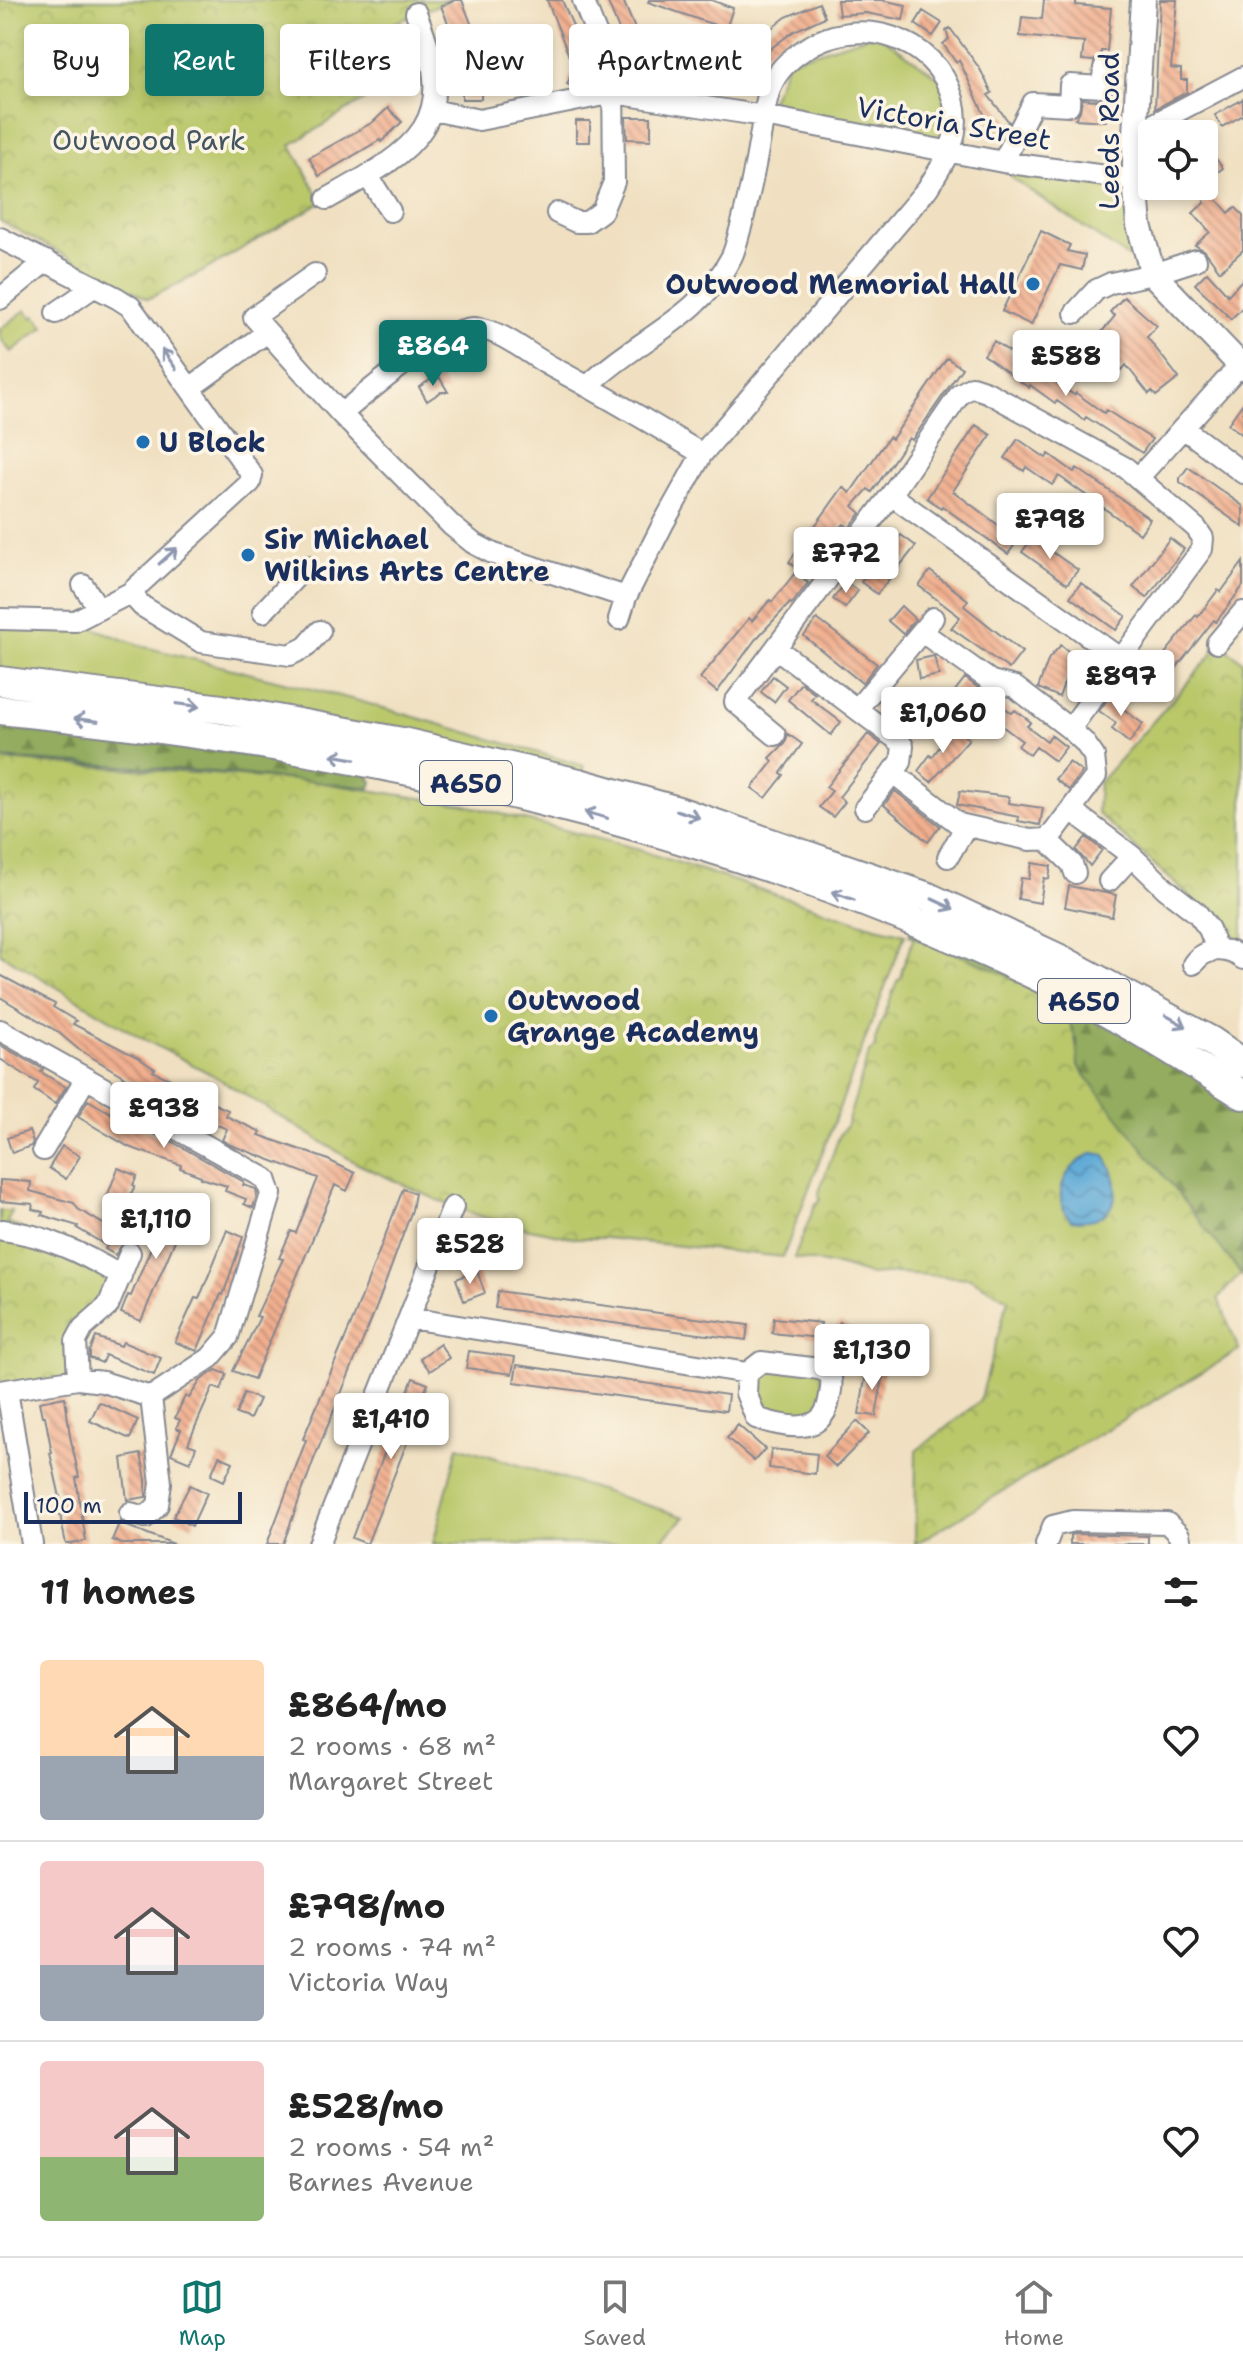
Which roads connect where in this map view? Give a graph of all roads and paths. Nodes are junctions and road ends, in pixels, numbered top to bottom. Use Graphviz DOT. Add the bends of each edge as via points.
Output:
graph roads {
  1 [pos="583,0"];
  2 [pos="1143,0"];
  3 [pos="416,13"];
  4 [pos="592,24"];
  5 [pos="1104,68"];
  6 [pos="1243,77"];
  7 [pos="599,96"];
  8 [pos="614,96"];
  9 [pos="634,96"];
  10 [pos="433,110"];
  11 [pos="764,116"];
  12 [pos="1135,134"];
  13 [pos="950,153"];
  14 [pos="1003,162"];
  15 [pos="368,176"];
  16 [pos="1135,180"];
  17 [pos="327,199"];
  18 [pos="390,211"];
  19 [pos="557,213"];
  20 [pos="0,238"];
  21 [pos="1196,260"];
  22 [pos="46,261"];
  23 [pos="315,274"];
  24 [pos="1153,274"];
  25 [pos="95,286"];
  26 [pos="0,299"];
  27 [pos="56,313"];
  28 [pos="1075,313"];
  29 [pos="266,333"];
  30 [pos="1242,367"];
  31 [pos="589,385"];
  32 [pos="190,388"];
  33 [pos="341,414"];
  34 [pos="1183,428"];
  35 [pos="702,454"];
  36 [pos="1243,473"];
  37 [pos="1139,477"];
  38 [pos="891,495"];
  39 [pos="306,566"];
  40 [pos="83,585"];
  41 [pos="130,593"];
  42 [pos="626,597"];
  43 [pos="99,609"];
  44 [pos="263,612"];
  45 [pos="1243,612"];
  46 [pos="0,619"];
  47 [pos="619,619"];
  48 [pos="320,631"];
  49 [pos="1217,643"];
  50 [pos="777,649"];
  51 [pos="1121,659"];
  52 [pos="0,681"];
  53 [pos="857,709"];
  54 [pos="0,710"];
  55 [pos="1070,729"];
  56 [pos="775,735"];
  57 [pos="892,772"];
  58 [pos="865,808"];
  59 [pos="1071,810"];
  60 [pos="966,826"];
  61 [pos="1046,839"];
  62 [pos="1132,856"];
  63 [pos="948,857"];
  64 [pos="1075,873"];
  65 [pos="1109,881"];
  66 [pos="1232,954"];
  67 [pos="1193,964"];
  68 [pos="0,1030"];
  69 [pos="1243,1063"];
  70 [pos="86,1078"];
  71 [pos="1243,1095"];
  72 [pos="43,1150"];
  73 [pos="453,1207"];
  74 [pos="3,1230"];
  75 [pos="130,1253"];
  76 [pos="121,1276"];
  77 [pos="409,1318"];
  78 [pos="747,1373"];
  79 [pos="78,1379"];
  80 [pos="4,1390"];
  81 [pos="151,1397"];
  82 [pos="130,1513"];
  83 [pos="32,1544"];
  84 [pos="319,1544"];
  85 [pos="1046,1544"];
  86 [pos="1181,1544"];
  1 -- 4 [label="street"];
  2 -- 12 [label="main road, Leeds Road"];
  3 -- 10 [label="street" via="433,29"];
  5 -- 14 [label="street" via="1102,87 1070,85 1069,105 1033,103"];
  6 -- 12 [label="street"];
  7 -- 10 [label="street, Victoria Street" via="479,120"];
  8 -- 19 [label="street" via="614,182 602,211 587,222"];
  9 -- 11 [label="street, Victoria Street"];
  10 -- 15 [label="street" via="410,147"];
  11 -- 13 [label="street, Victoria Street"];
  11 -- 13 [label="street" via="772,83 788,61 814,43 844,33 877,33 908,43 932,61 949,85 957,115"];
  11 -- 31 [label="street" via="733,255 705,296"];
  12 -- 16 [label="main road, Leeds Road"];
  13 -- 14 [label="street, Victoria Street"];
  13 -- 35 [label="street" via="927,189"];
  14 -- 16 [label="street, Victoria Street"];
  15 -- 17 [label="street"];
  15 -- 18 [label="street"];
  16 -- 24 [label="main road, Leeds Road" via="1139,225"];
  20 -- 22 [label="street"];
  21 -- 24 [label="street"];
  22 -- 25 [label="street"];
  22 -- 26 [label="street"];
  23 -- 29 [label="street" via="254,317"];
  24 -- 28 [label="street" via="1096,290"];
  24 -- 30 [label="main road, Leeds Road"];
  25 -- 27 [label="street"];
  32 -- 25 [label="street, one-way" via="131,307"];
  29 -- 32 [label="street"];
  29 -- 33 [label="street"];
  30 -- 34 [label="street"];
  31 -- 33 [label="street" via="499,335 473,328 442,338"];
  31 -- 35 [label="street"];
  41 -- 32 [label="street, one-way" via="250,483 252,475"];
  33 -- 42 [label="street" via="473,543"];
  34 -- 36 [label="street"];
  34 -- 37 [label="street"];
  35 -- 42 [label="street"];
  37 -- 38 [label="street" via="972,387 960,394"];
  37 -- 51 [label="street" via="1196,528 1202,549"];
  38 -- 50 [label="street"];
  38 -- 51 [label="street"];
  39 -- 44 [label="street"];
  40 -- 43 [label="street"];
  41 -- 43 [label="street"];
  41 -- 48 [label="street" via="201,642 290,655"];
  42 -- 47 [label="street"];
  43 -- 46 [label="street" via="75,621"];
  45 -- 49 [label="street"];
  50 -- 53 [label="street"];
  50 -- 56 [label="street" via="735,702"];
  51 -- 55 [label="street"];
  52 -- 69 [label="highway, A650, one-way" via="222,709 402,742 678,811 928,897 1062,960"];
  53 -- 55 [label="street" via="927,625 991,681 1015,687"];
  53 -- 57 [label="street" via="903,746 901,762"];
  71 -- 54 [label="highway, A650, one-way" via="1049,982 917,923 685,841 400,767 233,738"];
  55 -- 59 [label="street" via="1094,756 1096,776"];
  57 -- 58 [label="street"];
  57 -- 60 [label="street"];
  59 -- 61 [label="street"];
  59 -- 62 [label="street"];
  60 -- 61 [label="street"];
  60 -- 63 [label="street"];
  61 -- 64 [label="street"];
  62 -- 65 [label="street"];
  62 -- 66 [label="street" via="1197,913"];
  66 -- 67 [label="street" via="1205,952"];
  68 -- 70 [label="street"];
  70 -- 72 [label="street"];
  70 -- 81 [label="street" via="266,1179 271,1194 228,1337 210,1358"];
  73 -- 77 [label="street"];
  74 -- 76 [label="street" via="66,1247"];
  75 -- 76 [label="street"];
  76 -- 79 [label="street" via="108,1306 76,1341"];
  77 -- 78 [label="street"];
  77 -- 84 [label="street"];
  78 -- 78 [label="street" via="746,1393 756,1418 807,1426 827,1412 832,1382 820,1369 761,1362"];
  79 -- 80 [label="street"];
  79 -- 81 [label="street"];
  80 -- 83 [label="street"];
  81 -- 82 [label="street" via="161,1483 158,1505 146,1517"];
  85 -- 86 [label="street" via="1053,1526 1073,1521 1167,1523"];
}
